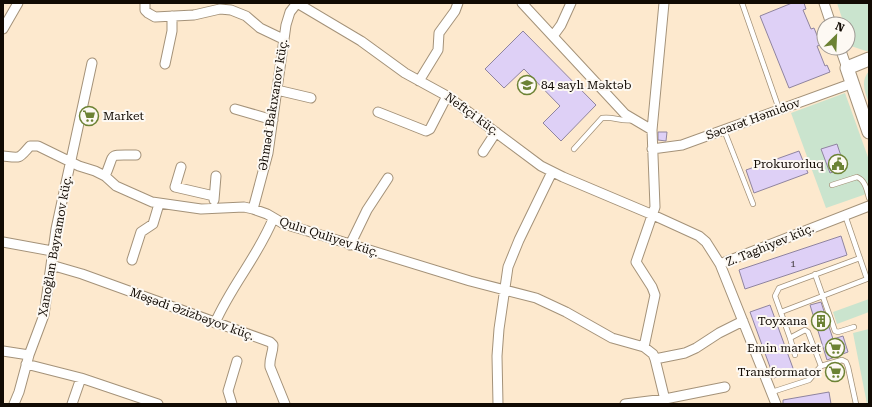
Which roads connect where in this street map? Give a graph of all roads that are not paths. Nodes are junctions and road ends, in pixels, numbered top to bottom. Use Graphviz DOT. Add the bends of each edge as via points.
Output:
graph roads {
  1 [pos="18,3"];
  2 [pos="145,3"];
  3 [pos="297,3"];
  4 [pos="458,3"];
  5 [pos="522,3"];
  6 [pos="571,3"];
  7 [pos="664,3"];
  8 [pos="742,3"];
  9 [pos="824,3"];
  10 [pos="172,16"];
  11 [pos="828,16"];
  12 [pos="3,29"];
  13 [pos="553,36"];
  14 [pos="283,39"];
  15 [pos="843,56"];
  16 [pos="869,59"];
  17 [pos="92,63"];
  18 [pos="166,64"];
  19 [pos="847,68"];
  20 [pos="420,81"];
  21 [pos="853,83"];
  22 [pos="277,90"];
  23 [pos="447,96"];
  24 [pos="311,98"];
  25 [pos="235,109"];
  26 [pos="779,109"];
  27 [pos="378,112"];
  28 [pos="273,120"];
  29 [pos="632,120"];
  30 [pos="652,130"];
  31 [pos="724,130"];
  32 [pos="496,132"];
  33 [pos="869,132"];
  34 [pos="574,149"];
  35 [pos="652,149"];
  36 [pos="483,152"];
  37 [pos="136,155"];
  38 [pos="3,156"];
  39 [pos="70,161"];
  40 [pos="181,168"];
  41 [pos="552,172"];
  42 [pos="105,176"];
  43 [pos="216,176"];
  44 [pos="388,178"];
  45 [pos="832,185"];
  46 [pos="214,196"];
  47 [pos="869,198"];
  48 [pos="159,204"];
  49 [pos="753,204"];
  50 [pos="869,206"];
  51 [pos="253,209"];
  52 [pos="213,210"];
  53 [pos="653,215"];
  54 [pos="845,215"];
  55 [pos="273,219"];
  56 [pos="3,242"];
  57 [pos="350,245"];
  58 [pos="52,251"];
  59 [pos="860,258"];
  60 [pos="132,260"];
  61 [pos="720,264"];
  62 [pos="51,265"];
  63 [pos="815,274"];
  64 [pos="505,290"];
  65 [pos="823,297"];
  66 [pos="781,312"];
  67 [pos="743,321"];
  68 [pos="215,323"];
  69 [pos="854,327"];
  70 [pos="790,338"];
  71 [pos="644,347"];
  72 [pos="3,351"];
  73 [pos="795,354"];
  74 [pos="29,355"];
  75 [pos="655,359"];
  76 [pos="237,362"];
  77 [pos="26,364"];
  78 [pos="820,366"];
  79 [pos="81,378"];
  80 [pos="725,387"];
  81 [pos="772,392"];
  82 [pos="665,402"];
  83 [pos="14,404"];
  84 [pos="72,404"];
  85 [pos="158,404"];
  86 [pos="232,404"];
  87 [pos="285,404"];
  88 [pos="498,404"];
  89 [pos="626,404"];
  90 [pos="776,404"];
  91 [pos="856,404"];
  1 -- 12 [label="street"];
  2 -- 10 [label="street" via="148,14 155,17"];
  3 -- 14 [label="street, Əhməd Bakıxanov küç." via="290,12"];
  3 -- 20 [label="street, Neftçi küç." via="361,41"];
  4 -- 20 [label="street" via="439,33 438,50"];
  5 -- 13 [label="street"];
  6 -- 13 [label="street"];
  7 -- 30 [label="street"];
  8 -- 26 [label="lane"];
  9 -- 11 [label="street"];
  10 -- 14 [label="street" via="203,14 220,9 231,10 246,16 260,28"];
  10 -- 18 [label="street"];
  13 -- 29 [label="street"];
  14 -- 22 [label="street, Əhməd Bakıxanov küç."];
  15 -- 19 [label="street"];
  16 -- 19 [label="street"];
  17 -- 39 [label="street, Xanoğlan Bayramov küç."];
  19 -- 21 [label="street"];
  20 -- 23 [label="street, Neftçi küç."];
  21 -- 26 [label="street, Səcarət Həmidov"];
  21 -- 33 [label="street"];
  22 -- 24 [label="street"];
  22 -- 28 [label="street, Əhməd Bakıxanov küç."];
  23 -- 27 [label="street" via="430,129 426,131"];
  23 -- 32 [label="street, Neftçi küç."];
  25 -- 28 [label="street"];
  26 -- 31 [label="street, Səcarət Həmidov"];
  28 -- 51 [label="street, Əhməd Bakıxanov küç." via="268,153"];
  29 -- 30 [label="street"];
  29 -- 34 [label="lane" via="602,118"];
  30 -- 35 [label="street"];
  31 -- 35 [label="street, Səcarət Həmidov" via="673,147"];
  31 -- 49 [label="lane"];
  32 -- 36 [label="street"];
  32 -- 41 [label="street, Neftçi küç."];
  35 -- 53 [label="street" via="655,197"];
  37 -- 42 [label="street" via="114,155"];
  38 -- 39 [label="street, Qulu Quliyev küç." via="20,157 34,145"];
  39 -- 42 [label="street, Qulu Quliyev küç."];
  39 -- 58 [label="street, Xanoğlan Bayramov küç."];
  40 -- 46 [label="street" via="175,187"];
  41 -- 53 [label="street, Neftçi küç."];
  41 -- 64 [label="street" via="513,253"];
  42 -- 48 [label="street, Qulu Quliyev küç." via="116,186"];
  43 -- 46 [label="street"];
  44 -- 57 [label="street" via="367,210"];
  45 -- 47 [label="lane" via="860,178"];
  46 -- 52 [label="street"];
  48 -- 52 [label="street, Qulu Quliyev küç."];
  48 -- 60 [label="street" via="153,224 141,232"];
  50 -- 54 [label="street, Z. Taghiyev küç."];
  51 -- 52 [label="street, Qulu Quliyev küç."];
  51 -- 55 [label="street, Qulu Quliyev küç."];
  53 -- 61 [label="street, Neftçi küç." via="699,236"];
  53 -- 71 [label="street" via="636,262 655,295"];
  54 -- 59 [label="lane"];
  54 -- 61 [label="street, Z. Taghiyev küç."];
  55 -- 57 [label="street, Qulu Quliyev küç."];
  55 -- 68 [label="street" via="263,243 225,302"];
  56 -- 58 [label="street"];
  57 -- 64 [label="street, Qulu Quliyev küç."];
  58 -- 62 [label="street, Xanoğlan Bayramov küç."];
  59 -- 63 [label="lane"];
  59 -- 65 [label="lane" via="867,279"];
  61 -- 67 [label="street, Z. Taghiyev küç."];
  62 -- 68 [label="street, Məşədi Əzizbəyov küç."];
  62 -- 74 [label="street, Xanoğlan Bayramov küç." via="44,315"];
  63 -- 65 [label="lane"];
  63 -- 66 [label="lane" via="779,288 775,296"];
  64 -- 71 [label="street, Qulu Quliyev küç." via="548,303 618,340"];
  64 -- 88 [label="street" via="498,356"];
  65 -- 66 [label="lane"];
  65 -- 69 [label="lane" via="835,331"];
  66 -- 70 [label="lane"];
  67 -- 75 [label="street" via="691,350"];
  67 -- 81 [label="street, Z. Taghiyev küç."];
  68 -- 87 [label="street, Məşədi Əzizbəyov küç." via="273,345 270,367"];
  70 -- 73 [label="lane"];
  70 -- 78 [label="lane" via="805,330 808,332"];
  71 -- 75 [label="street"];
  72 -- 74 [label="street"];
  74 -- 77 [label="street, Xanoğlan Bayramov küç."];
  75 -- 82 [label="street"];
  76 -- 86 [label="street" via="228,391"];
  77 -- 79 [label="street"];
  77 -- 83 [label="street, Xanoğlan Bayramov küç."];
  78 -- 81 [label="lane" via="809,380"];
  78 -- 91 [label="lane" via="842,360 846,362"];
  79 -- 84 [label="street"];
  79 -- 85 [label="street"];
  80 -- 82 [label="street"];
  81 -- 90 [label="street, Z. Taghiyev küç."];
  82 -- 89 [label="street"];
}
